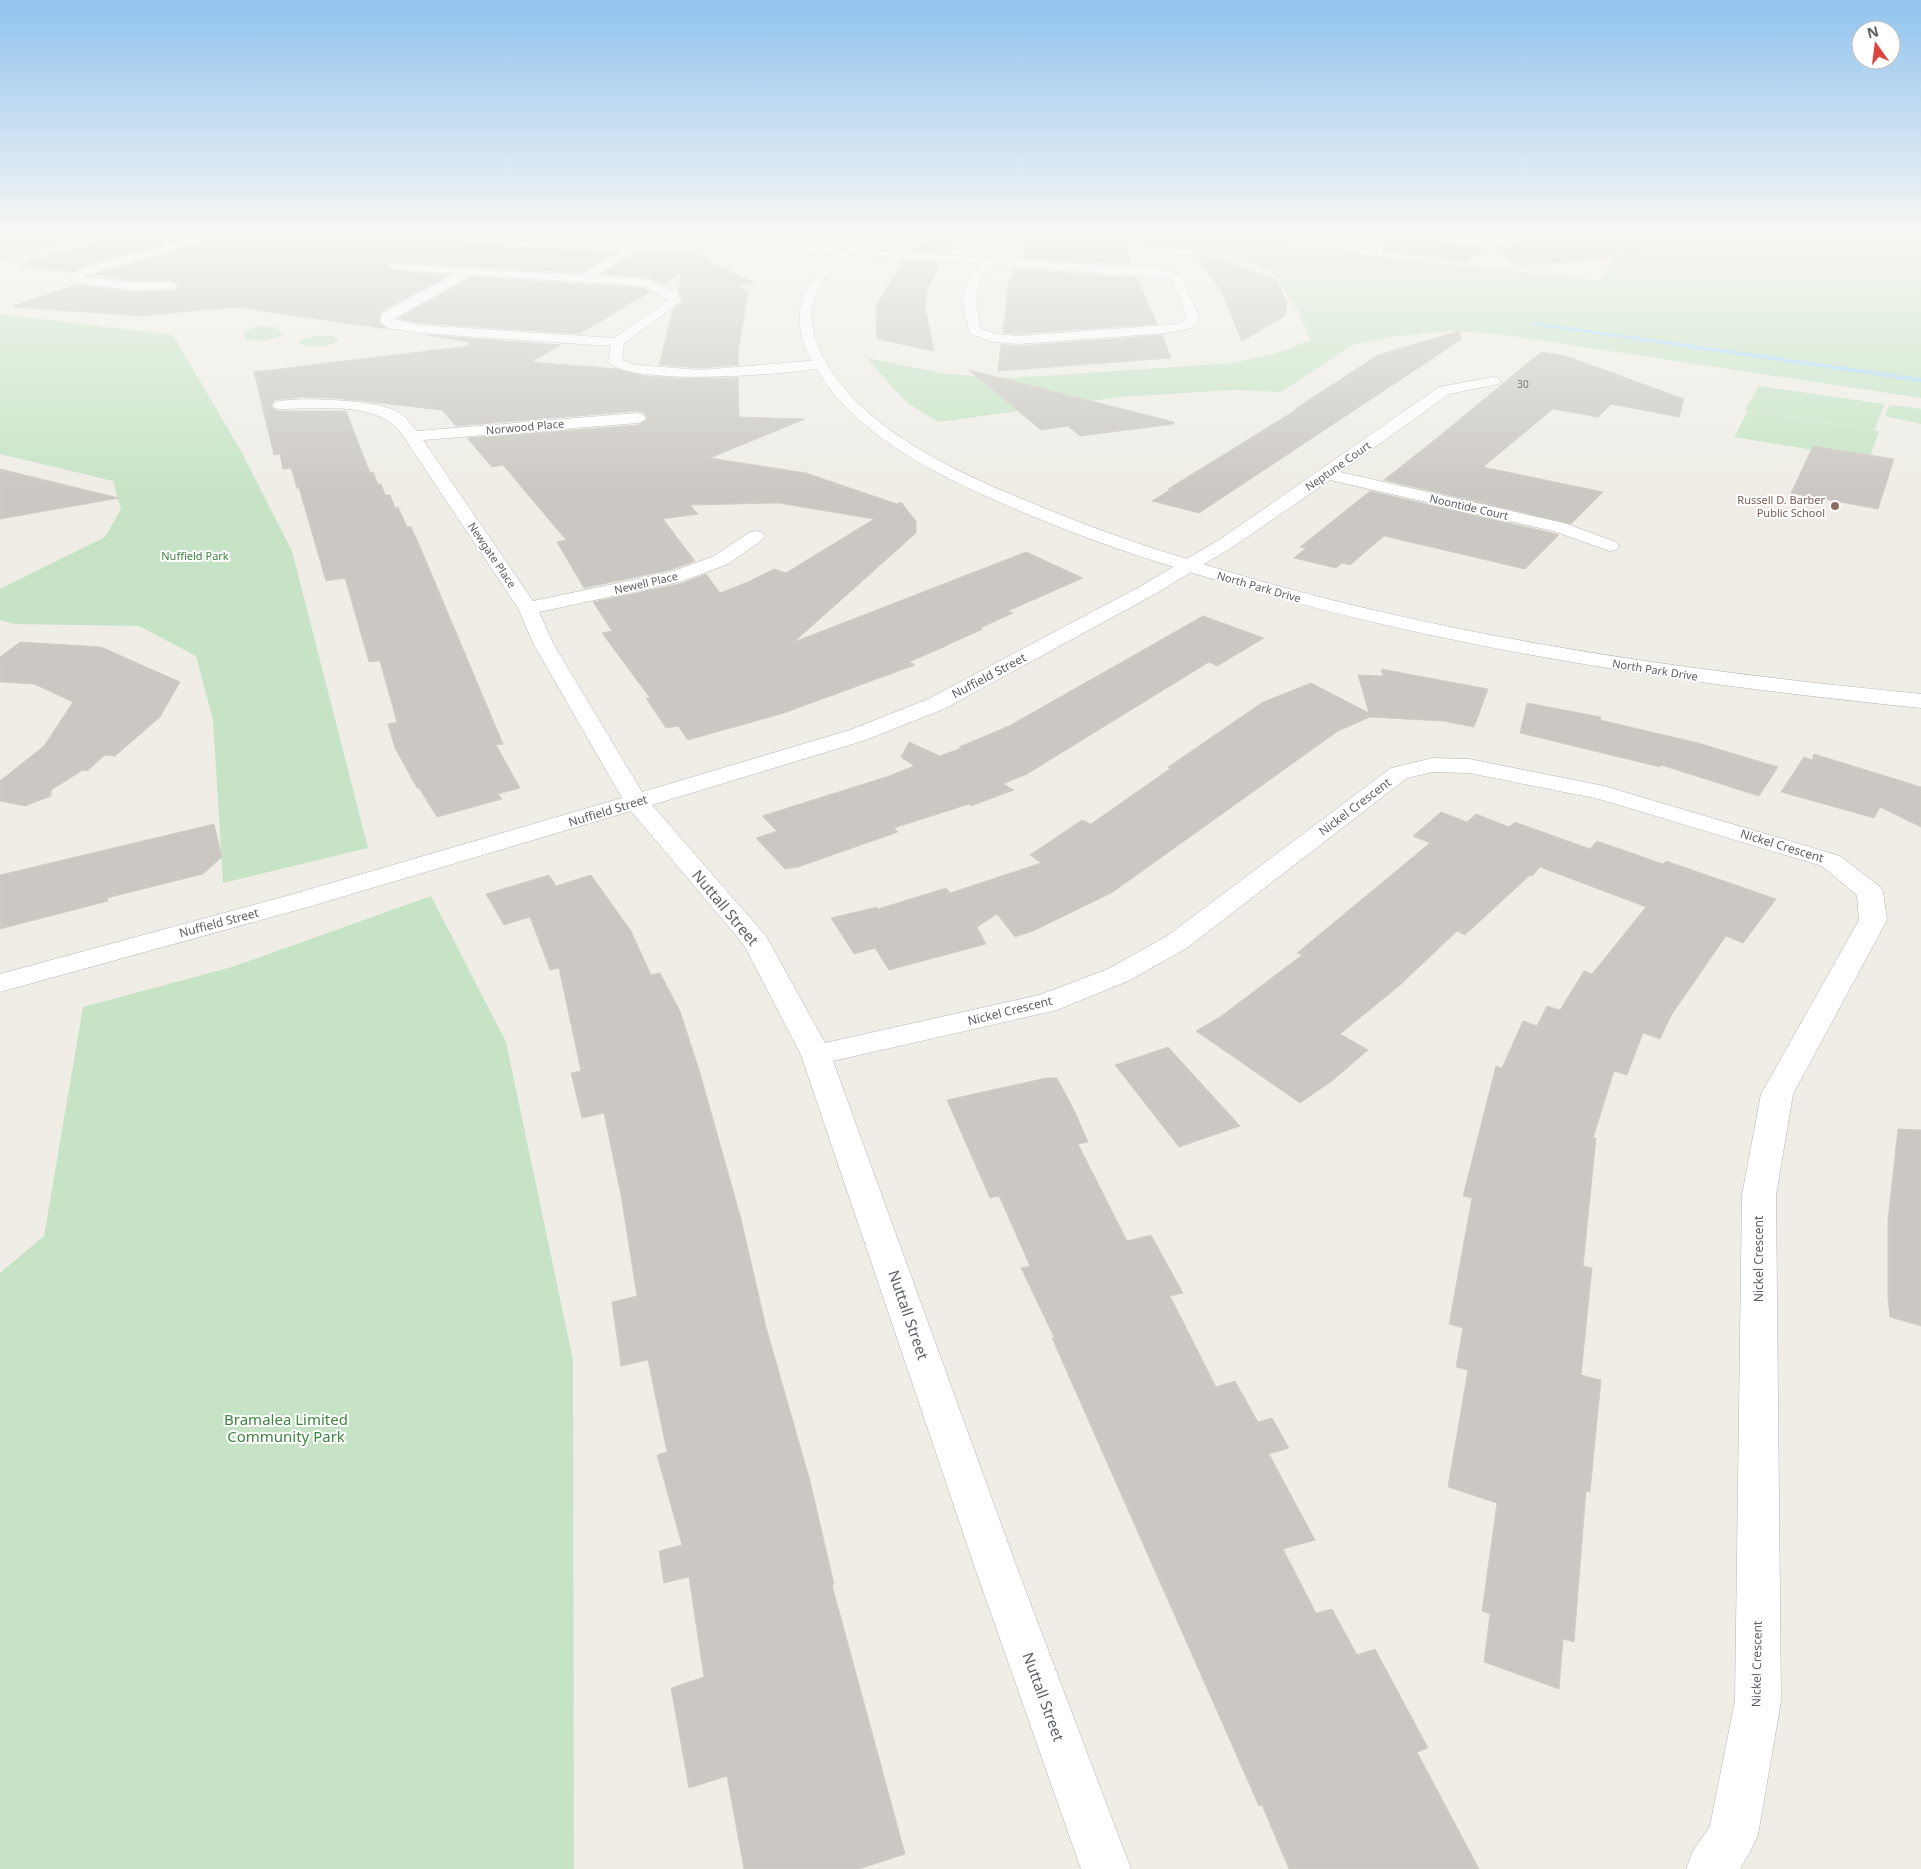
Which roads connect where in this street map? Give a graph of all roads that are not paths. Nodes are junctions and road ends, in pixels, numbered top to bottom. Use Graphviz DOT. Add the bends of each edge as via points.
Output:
graph roads {
  1 [pos="387,317"];
  2 [pos="651,317"];
  3 [pos="805,317"];
  4 [pos="973,317"];
  5 [pos="1194,317"];
  6 [pos="617,342"];
  7 [pos="819,364"];
  8 [pos="1493,380"];
  9 [pos="280,406"];
  10 [pos="638,418"];
  11 [pos="413,436"];
  12 [pos="1327,474"];
  13 [pos="756,536"];
  14 [pos="1610,546"];
  15 [pos="1188,566"];
  16 [pos="528,608"];
  17 [pos="1921,701"];
  18 [pos="636,802"];
  19 [pos="0,983"];
  20 [pos="816,1055"];
  21 [pos="1106,1869"];
  22 [pos="1711,1869"];
  1 -- 6 [label="street" via="386,321 393,325 420,329"];
  2 -- 6 [label="street"];
  3 -- 7 [label="street, North Park Drive" via="805,329"];
  4 -- 5 [label="street" via="975,331 994,338 1018,340 1167,329 1187,325"];
  6 -- 7 [label="street" via="614,361 635,369 701,374"];
  7 -- 15 [label="street, North Park Drive" via="831,383 861,412 933,462 1004,498 1062,522"];
  8 -- 12 [label="street, Neptune Court" via="1444,390"];
  9 -- 11 [label="street, Newgate Place" via="328,405 388,413"];
  10 -- 11 [label="street, Norwood Place"];
  11 -- 16 [label="street, Newgate Place"];
  12 -- 14 [label="street, Noontide Court" via="1558,527"];
  12 -- 15 [label="street, Neptune Court"];
  13 -- 16 [label="street, Newell Place" via="721,560 676,577"];
  15 -- 17 [label="street, North Park Drive" via="1304,600 1486,642 1686,675"];
  15 -- 18 [label="street, Nuffield Street" via="936,704 858,734"];
  16 -- 18 [label="street, Newgate Place" via="543,643"];
  18 -- 19 [label="street, Nuffield Street" via="299,901"];
  18 -- 20 [label="street, Nuttall Street" via="756,942"];
  20 -- 21 [label="street, Nuttall Street" via="995,1565"];
  20 -- 22 [label="street, Nickel Crescent" via="1047,1003 1118,975 1177,942 1399,773 1433,765 1469,766 1604,793 1831,861 1870,892 1873,920 1777,1094 1759,1195 1758,1701 1733,1835"];
}
